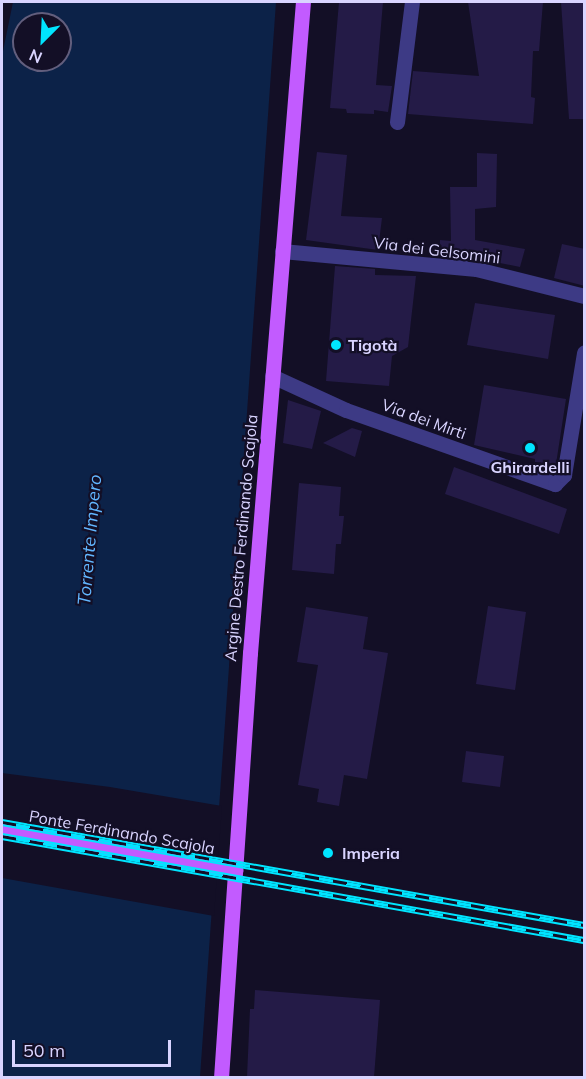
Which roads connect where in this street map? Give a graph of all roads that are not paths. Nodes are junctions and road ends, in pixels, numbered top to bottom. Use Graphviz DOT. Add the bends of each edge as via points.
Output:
graph roads {
  1 [pos="303,2"];
  2 [pos="412,2"];
  3 [pos="397,122"];
  4 [pos="282,251"];
  5 [pos="585,296"];
  6 [pos="585,353"];
  7 [pos="272,376"];
  8 [pos="2,829"];
  9 [pos="235,870"];
  10 [pos="221,1077"];
  1 -- 4 [label="main road, Argine Destro Ferdinando Scajola"];
  2 -- 3 [label="street"];
  4 -- 5 [label="street, Via dei Gelsomini" via="476,269"];
  4 -- 7 [label="main road, Argine Destro Ferdinando Scajola"];
  6 -- 7 [label="street, Via dei Mirti" via="564,475 555,484 346,410"];
  7 -- 9 [label="main road, Argine Destro Ferdinando Scajola"];
  8 -- 9 [label="main road, Ponte Ferdinando Scajola"];
  9 -- 10 [label="main road, Argine Destro Ferdinando Scajola"];
}
